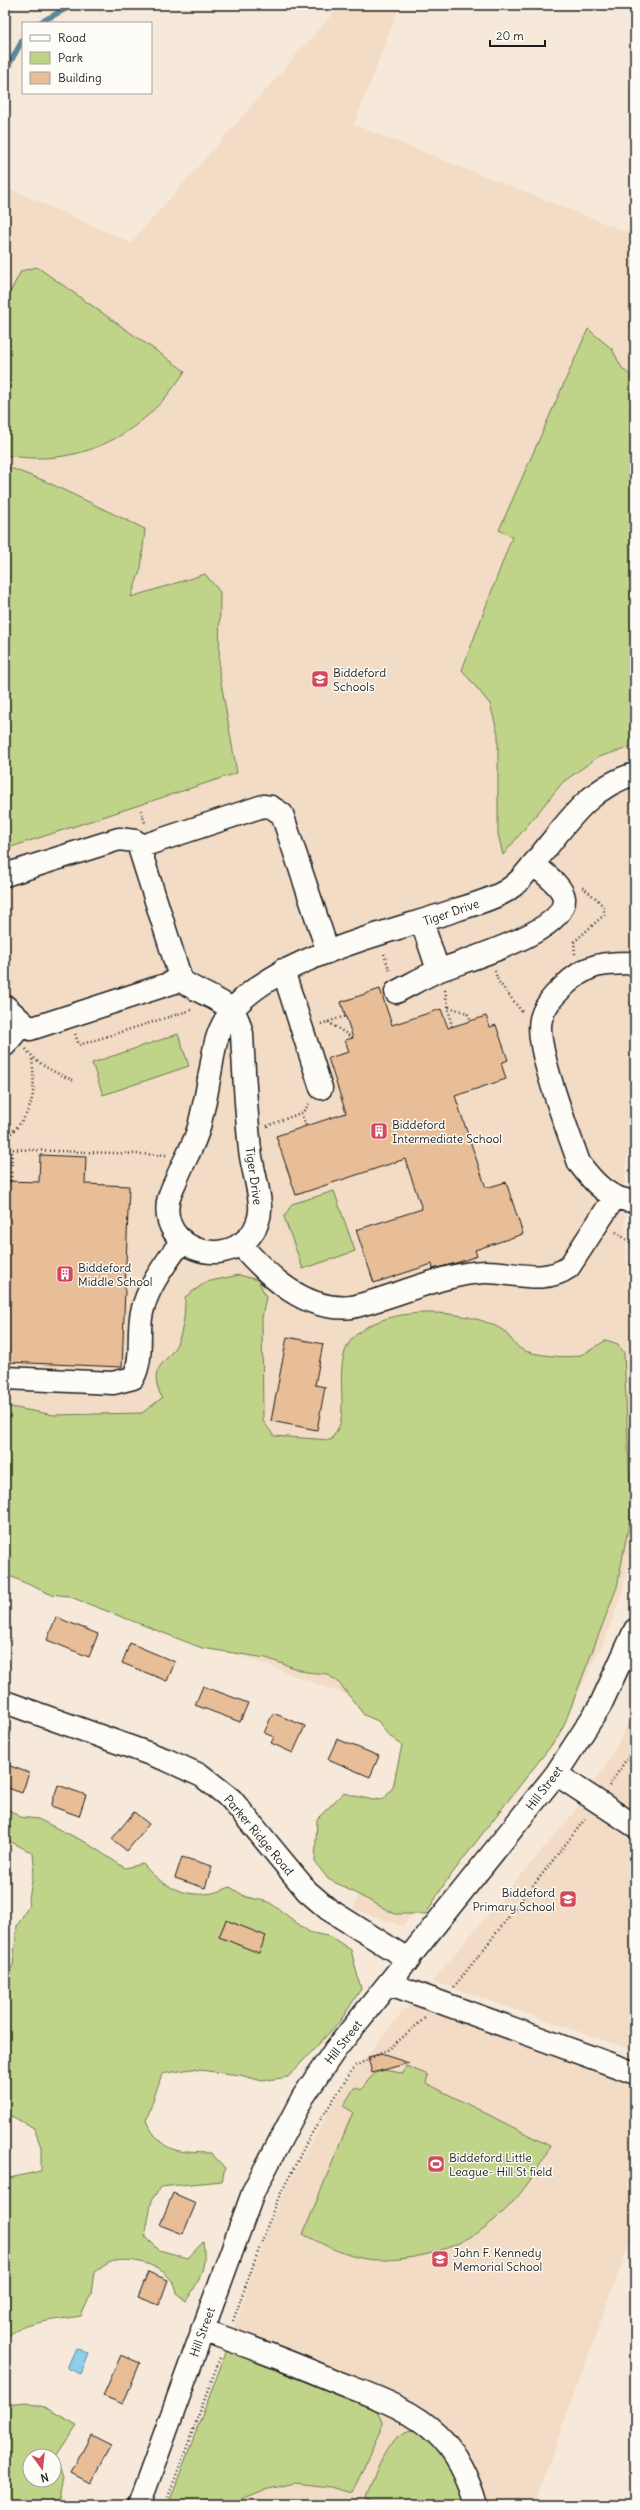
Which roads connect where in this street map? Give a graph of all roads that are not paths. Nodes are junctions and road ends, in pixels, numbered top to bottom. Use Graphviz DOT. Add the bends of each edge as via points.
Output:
graph roads {
  1 [pos="635,774"];
  2 [pos="635,789"];
  3 [pos="580,808"];
  4 [pos="139,847"];
  5 [pos="533,864"];
  6 [pos="5,875"];
  7 [pos="422,922"];
  8 [pos="328,952"];
  9 [pos="635,963"];
  10 [pos="283,970"];
  11 [pos="438,970"];
  12 [pos="181,980"];
  13 [pos="396,992"];
  14 [pos="5,1006"];
  15 [pos="231,1009"];
  16 [pos="23,1023"];
  17 [pos="15,1046"];
  18 [pos="321,1088"];
  19 [pos="614,1198"];
  20 [pos="635,1201"];
  21 [pos="182,1240"];
  22 [pos="240,1244"];
  23 [pos="5,1378"];
  24 [pos="635,1630"];
  25 [pos="5,1702"];
  26 [pos="556,1774"];
  27 [pos="631,1817"];
  28 [pos="409,1960"];
  29 [pos="390,1984"];
  30 [pos="635,2073"];
  31 [pos="202,2330"];
  32 [pos="139,2505"];
  33 [pos="476,2505"];
  1 -- 3 [label="street, Tiger Drive" via="616,779 601,788"];
  2 -- 3 [label="street, Tiger Drive"];
  3 -- 5 [label="street, Tiger Drive"];
  4 -- 6 [label="street" via="135,841 120,839"];
  4 -- 8 [label="street" via="263,806 278,811 282,814"];
  4 -- 12 [label="street"];
  5 -- 7 [label="street, Tiger Drive" via="516,884 503,893"];
  5 -- 11 [label="street" via="561,891 563,903 557,916 510,944"];
  7 -- 8 [label="street, Tiger Drive"];
  7 -- 11 [label="street"];
  8 -- 10 [label="street, Tiger Drive"];
  9 -- 19 [label="street" via="591,966 576,974 553,996 541,1019 542,1050 579,1163 587,1174"];
  10 -- 15 [label="street, Tiger Drive" via="269,977"];
  10 -- 18 [label="street"];
  11 -- 13 [label="street"];
  12 -- 15 [label="street"];
  12 -- 16 [label="street" via="30,1029"];
  14 -- 16 [label="street"];
  15 -- 21 [label="street, Tiger Drive" via="215,1042 199,1127 168,1200 171,1225"];
  15 -- 22 [label="street, Tiger Drive" via="237,1017 242,1034 250,1150 260,1205 256,1226"];
  16 -- 17 [label="street"];
  19 -- 20 [label="street"];
  19 -- 22 [label="street" via="569,1267 558,1275 543,1277 485,1272 456,1276 352,1307 335,1308 309,1302 269,1274"];
  21 -- 22 [label="street, Tiger Drive" via="193,1250 204,1252 224,1252"];
  21 -- 23 [label="street" via="159,1272 142,1310 139,1327 140,1348 137,1370 133,1378 113,1383"];
  24 -- 26 [label="street, Hill Street" via="600,1706"];
  25 -- 28 [label="street, Parker Ridge Road" via="167,1760 202,1776 231,1799 307,1891 328,1909"];
  26 -- 27 [label="street" via="598,1802"];
  26 -- 28 [label="street, Hill Street"];
  28 -- 29 [label="street, Hill Street"];
  29 -- 30 [label="street"];
  29 -- 31 [label="street, Hill Street" via="335,2050 282,2134 254,2190"];
  31 -- 32 [label="street, Hill Street"];
  31 -- 33 [label="street" via="364,2392 407,2412 424,2423 448,2446 459,2463"];
}
